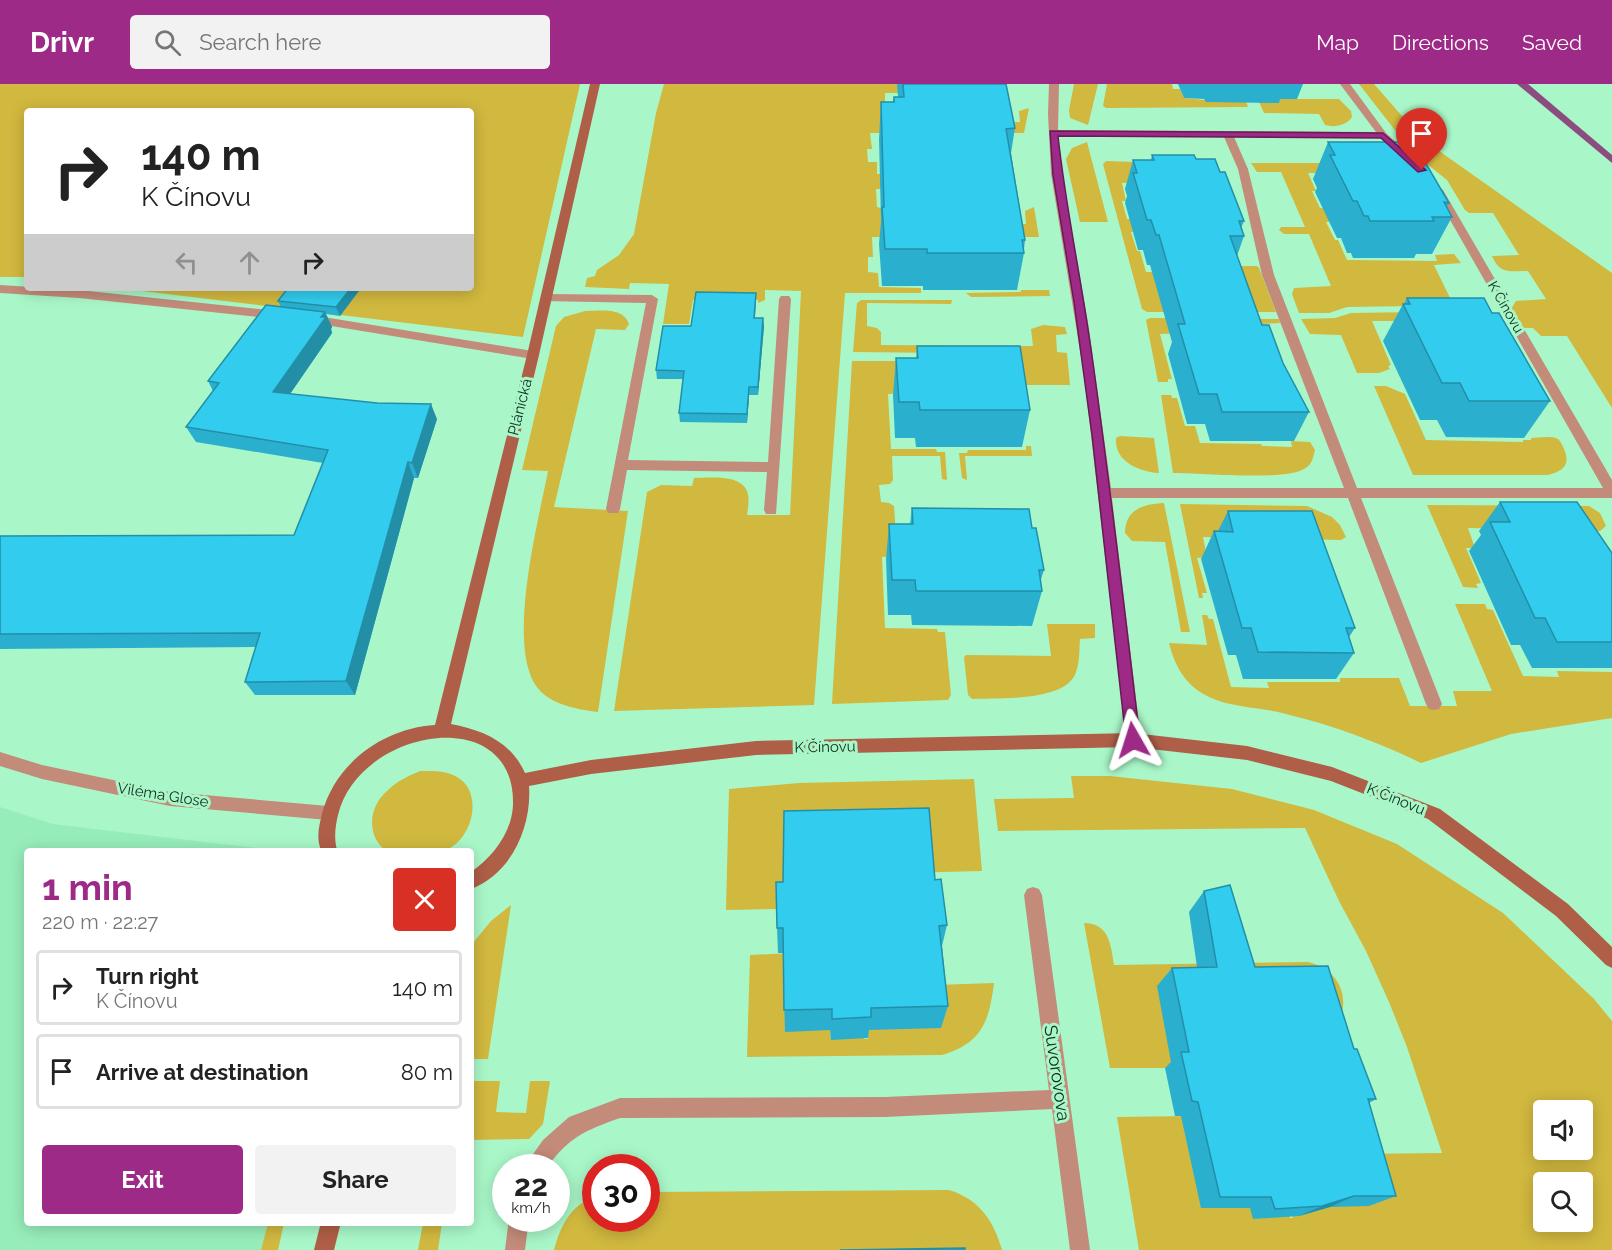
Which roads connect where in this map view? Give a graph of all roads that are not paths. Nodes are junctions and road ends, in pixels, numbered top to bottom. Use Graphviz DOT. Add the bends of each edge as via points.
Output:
graph roads {
  1 [pos="595,84"];
  2 [pos="1054,84"];
  3 [pos="1345,84"];
  4 [pos="1053,133"];
  5 [pos="1228,134"];
  6 [pos="1383,135"];
  7 [pos="1416,165"];
  8 [pos="1433,183"];
  9 [pos="0,289"];
  10 [pos="24,291"];
  11 [pos="31,291"];
  12 [pos="546,298"];
  13 [pos="785,299"];
  14 [pos="533,355"];
  15 [pos="621,465"];
  16 [pos="774,467"];
  17 [pos="1352,492"];
  18 [pos="1612,492"];
  19 [pos="1105,493"];
  20 [pos="613,509"];
  21 [pos="771,510"];
  22 [pos="1434,704"];
  23 [pos="442,729"];
  24 [pos="1133,740"];
  25 [pos="0,759"];
  26 [pos="520,781"];
  27 [pos="328,813"];
  28 [pos="328,848"];
  29 [pos="474,880"];
  30 [pos="1034,896"];
  31 [pos="1612,959"];
  32 [pos="1061,1099"];
  33 [pos="544,1154"];
  34 [pos="330,1226"];
  35 [pos="517,1232"];
  36 [pos="324,1250"];
  37 [pos="515,1250"];
  38 [pos="1080,1250"];
  1 -- 12 [label="main road, Plánická"];
  2 -- 4 [label="street"];
  3 -- 6 [label="street"];
  4 -- 5 [label="street"];
  4 -- 19 [label="street"];
  5 -- 6 [label="street"];
  5 -- 17 [label="street" via="1243,169 1268,275"];
  6 -- 7 [label="street"];
  8 -- 18 [label="street, K Čínovu"];
  9 -- 10 [label="street"];
  11 -- 14 [label="street" via="332,321"];
  12 -- 14 [label="main road, Plánická"];
  12 -- 15 [label="street" via="652,299"];
  13 -- 16 [label="street"];
  14 -- 23 [label="main road, Plánická"];
  15 -- 16 [label="street"];
  15 -- 20 [label="street"];
  16 -- 21 [label="street"];
  17 -- 18 [label="street, K Čínovu"];
  17 -- 19 [label="street, K Čínovu"];
  17 -- 22 [label="street"];
  19 -- 24 [label="street"];
  23 -- 26 [label="main road" via="492,742 510,759"];
  23 -- 27 [label="main road" via="405,736 371,754 344,781"];
  24 -- 26 [label="main road, K Čínovu" via="756,748 591,767"];
  24 -- 31 [label="main road, K Čínovu" via="1247,753 1332,774 1434,814 1562,910"];
  25 -- 27 [label="street, Viléma Glose" via="42,772 170,799"];
  26 -- 29 [label="main road" via="521,814 507,848"];
  27 -- 28 [label="main road"];
  30 -- 32 [label="street, Suvorovova"];
  32 -- 33 [label="street" via="885,1107 620,1108 576,1124"];
  32 -- 38 [label="street, Suvorovova"];
  34 -- 36 [label="main road"];
  35 -- 37 [label="street"];
}
